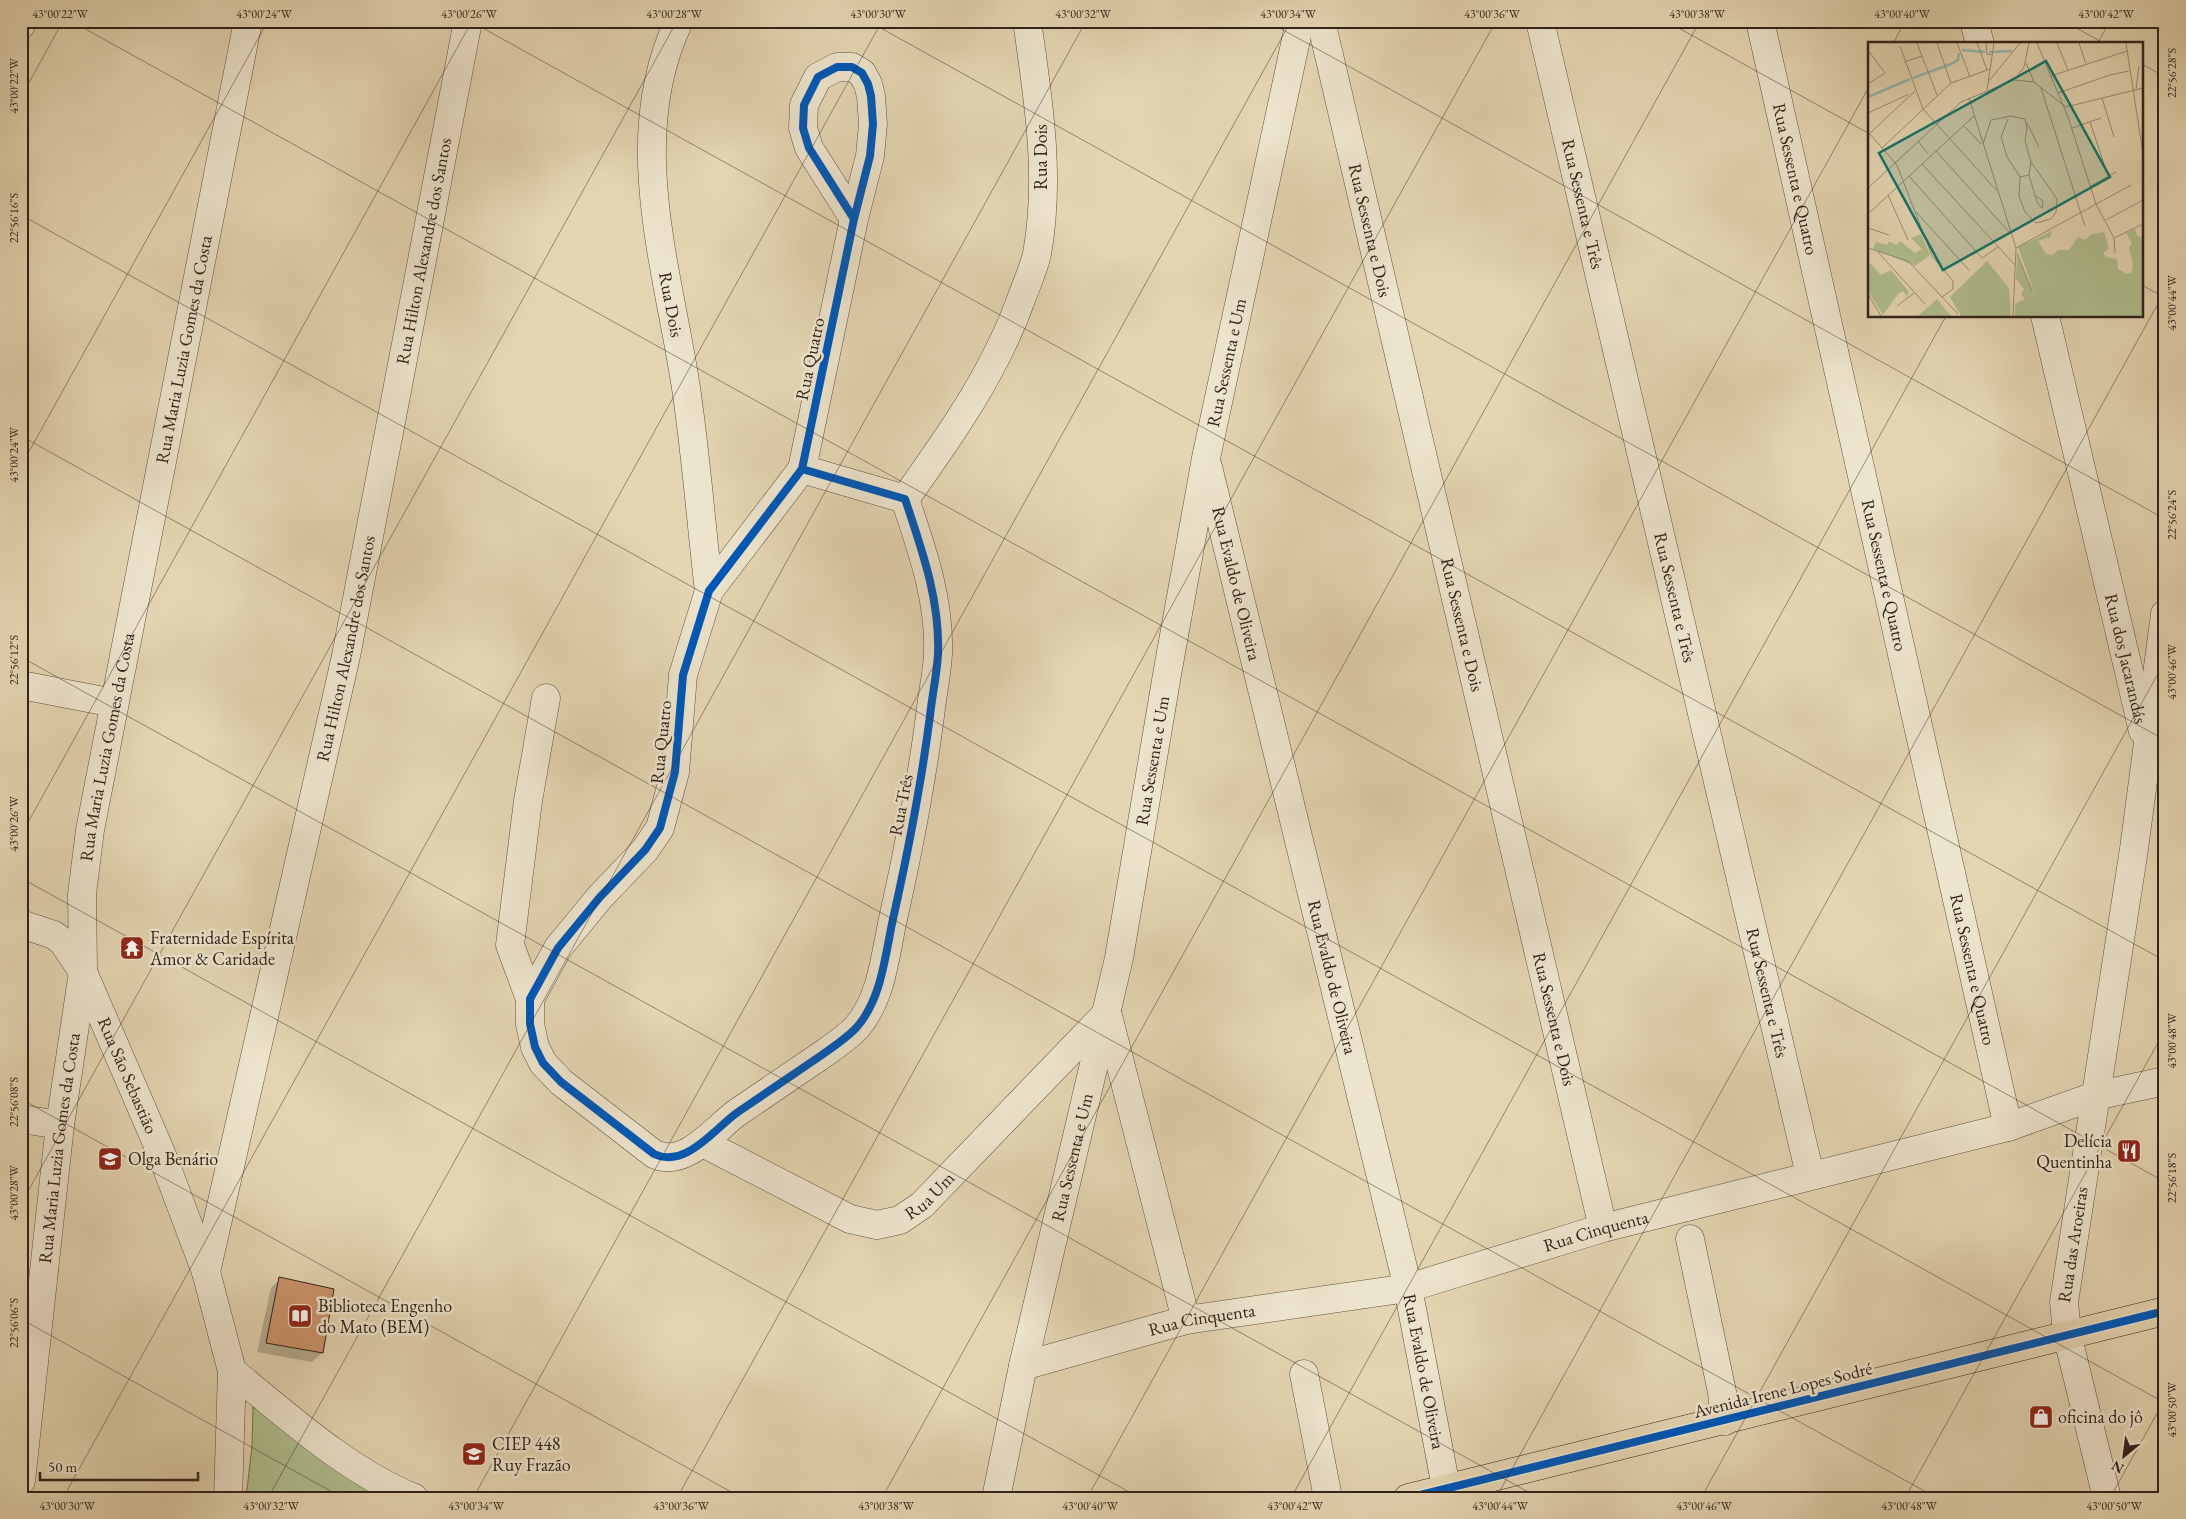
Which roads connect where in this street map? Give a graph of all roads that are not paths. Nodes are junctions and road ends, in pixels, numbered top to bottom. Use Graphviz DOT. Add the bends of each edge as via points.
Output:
graph roads {
  1 [pos="22,21"];
  2 [pos="248,21"];
  3 [pos="468,21"];
  4 [pos="679,21"];
  5 [pos="1027,21"];
  6 [pos="1300,21"];
  7 [pos="1322,21"];
  8 [pos="1540,21"];
  9 [pos="1760,21"];
  10 [pos="1974,21"];
  11 [pos="21,25"];
  12 [pos="1979,42"];
  13 [pos="854,219"];
  14 [pos="2044,318"];
  15 [pos="1206,458"];
  16 [pos="802,469"];
  17 [pos="906,499"];
  18 [pos="709,591"];
  19 [pos="2165,614"];
  20 [pos="21,684"];
  21 [pos="546,698"];
  22 [pos="114,703"];
  23 [pos="2147,747"];
  24 [pos="21,924"];
  25 [pos="83,972"];
  26 [pos="530,999"];
  27 [pos="1107,1013"];
  28 [pos="2165,1081"];
  29 [pos="2095,1096"];
  30 [pos="21,1119"];
  31 [pos="60,1125"];
  32 [pos="2008,1128"];
  33 [pos="703,1143"];
  34 [pos="1810,1175"];
  35 [pos="1603,1228"];
  36 [pos="1690,1239"];
  37 [pos="206,1272"];
  38 [pos="1408,1288"];
  39 [pos="2165,1311"];
  40 [pos="1186,1320"];
  41 [pos="29,1332"];
  42 [pos="2067,1334"];
  43 [pos="1023,1366"];
  44 [pos="232,1371"];
  45 [pos="1304,1374"];
  46 [pos="1725,1421"];
  47 [pos="21,1481"];
  48 [pos="1447,1493"];
  49 [pos="228,1498"];
  50 [pos="414,1498"];
  51 [pos="996,1498"];
  52 [pos="1328,1498"];
  53 [pos="1408,1498"];
  54 [pos="2107,1498"];
  1 -- 11 [label="street"];
  2 -- 22 [label="street, Rua Maria Luzia Gomes da Costa"];
  3 -- 37 [label="street, Rua Hilton Alexandre dos Santos" via="346,656"];
  4 -- 18 [label="street, Rua Dois" via="659,74 652,143 657,227 686,388"];
  5 -- 17 [label="street, Rua Dois" via="1042,123 1043,181 1037,255 1016,316 991,369 966,414"];
  6 -- 15 [label="street, Rua Sessenta e Um"];
  7 -- 35 [label="street, Rua Sessenta e Dois"];
  8 -- 34 [label="street, Rua Sessenta e Três"];
  9 -- 32 [label="street, Rua Sessenta e Quatro"];
  10 -- 12 [label="street"];
  13 -- 13 [label="street, Rua Quatro" via="809,148 802,128 804,105 818,77 837,67 852,67 862,73 871,96 870,156"];
  13 -- 16 [label="street, Rua Quatro"];
  14 -- 23 [label="street, Rua dos Jacarandás"];
  15 -- 27 [label="street, Rua Sessenta e Um"];
  15 -- 38 [label="street, Rua Evaldo de Oliveira"];
  16 -- 17 [label="street"];
  16 -- 18 [label="street, Rua Quatro"];
  17 -- 33 [label="street, Rua Três" via="934,599 938,653 922,771 880,978 870,1006 856,1027 730,1118"];
  18 -- 26 [label="street, Rua Quatro" via="683,675 675,772 660,828 645,850 558,948"];
  19 -- 23 [label="street"];
  20 -- 22 [label="street"];
  21 -- 26 [label="street" via="528,802 510,945"];
  22 -- 25 [label="street, Rua Maria Luzia Gomes da Costa" via="85,862"];
  23 -- 29 [label="street, Rua dos Jacarandás"];
  24 -- 25 [label="street, Rua São Sebastião" via="54,935 64,942"];
  25 -- 31 [label="street, Rua Maria Luzia Gomes da Costa"];
  25 -- 37 [label="street, Rua São Sebastião" via="162,1155"];
  26 -- 33 [label="street, Rua Quatro" via="530,1024 535,1047 543,1063 561,1082 663,1158 676,1156"];
  27 -- 33 [label="street, Rua Um" via="922,1205 900,1220 877,1225 850,1220"];
  27 -- 40 [label="street"];
  27 -- 43 [label="street, Rua Sessenta e Um"];
  28 -- 29 [label="street, Rua Cinquenta"];
  29 -- 32 [label="street, Rua Cinquenta"];
  29 -- 42 [label="street, Rua das Aroeiras" via="2064,1302"];
  30 -- 31 [label="street"];
  31 -- 41 [label="street, Rua Maria Luzia Gomes da Costa"];
  32 -- 34 [label="street, Rua Cinquenta"];
  34 -- 35 [label="street, Rua Cinquenta"];
  35 -- 38 [label="street, Rua Cinquenta"];
  36 -- 46 [label="street" via="1722,1392"];
  37 -- 44 [label="street, Rua São Sebastião"];
  38 -- 40 [label="street, Rua Cinquenta"];
  38 -- 48 [label="street, Rua Evaldo de Oliveira"];
  39 -- 42 [label="main road, Avenida Irene Lopes Sodré"];
  40 -- 43 [label="street, Rua Cinquenta"];
  41 -- 47 [label="street, Rua Maria Luzia Gomes da Costa"];
  42 -- 46 [label="main road, Avenida Irene Lopes Sodré"];
  42 -- 54 [label="street, Rua das Aroeiras"];
  43 -- 51 [label="street, Rua Sessenta e Um"];
  44 -- 49 [label="street, Rua São Sebastião"];
  44 -- 50 [label="street" via="319,1441 387,1487"];
  45 -- 52 [label="street"];
  46 -- 48 [label="main road, Avenida Irene Lopes Sodré"];
  48 -- 53 [label="main road, Avenida Irene Lopes Sodré"];
}
